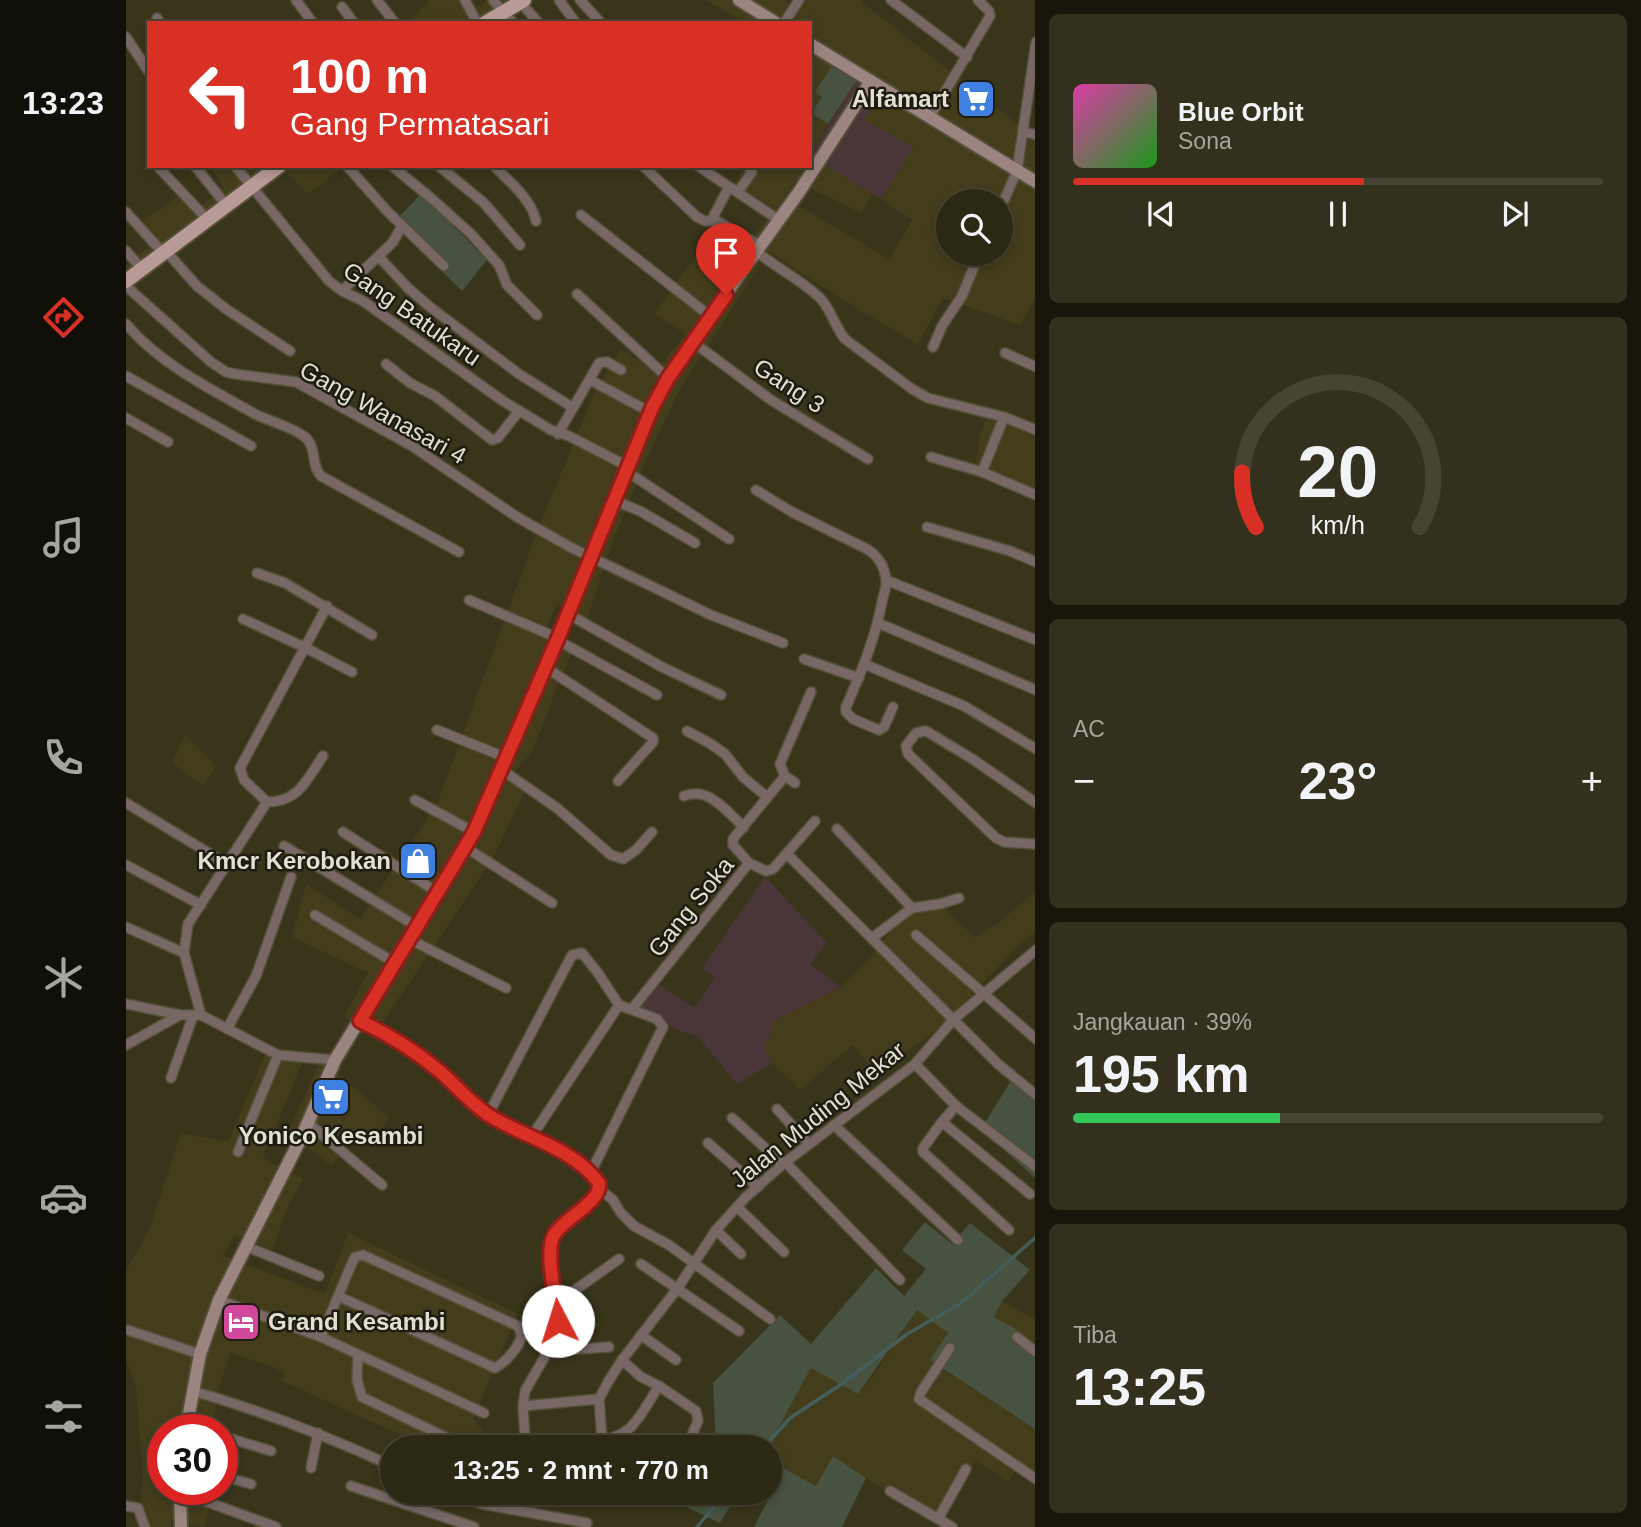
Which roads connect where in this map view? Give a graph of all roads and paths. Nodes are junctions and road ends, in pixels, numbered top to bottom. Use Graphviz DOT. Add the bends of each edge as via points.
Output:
graph roads {
  1 [pos="296,0"];
  2 [pos="377,0"];
  3 [pos="465,0"];
  4 [pos="494,0"];
  5 [pos="559,0"];
  6 [pos="580,0"];
  7 [pos="738,0"];
  8 [pos="799,0"];
  9 [pos="891,0"];
  10 [pos="978,0"];
  11 [pos="522,1"];
  12 [pos="342,7"];
  13 [pos="509,17"];
  14 [pos="311,20"];
  15 [pos="352,21"];
  16 [pos="393,21"];
  17 [pos="476,21"];
  18 [pos="537,21"];
  19 [pos="575,21"];
  20 [pos="599,21"];
  21 [pos="773,21"];
  22 [pos="785,21"];
  23 [pos="126,37"];
  24 [pos="1035,42"];
  25 [pos="812,45"];
  26 [pos="1034,55"];
  27 [pos="967,57"];
  28 [pos="147,69"];
  29 [pos="871,81"];
  30 [pos="1032,90"];
  31 [pos="930,117"];
  32 [pos="1024,132"];
  33 [pos="1035,135"];
  34 [pos="197,168"];
  35 [pos="237,168"];
  36 [pos="275,168"];
  37 [pos="349,168"];
  38 [pos="394,168"];
  39 [pos="441,168"];
  40 [pos="496,168"];
  41 [pos="645,168"];
  42 [pos="701,168"];
  43 [pos="749,168"];
  44 [pos="160,169"];
  45 [pos="1017,171"];
  46 [pos="1035,181"];
  47 [pos="248,182"];
  48 [pos="729,187"];
  49 [pos="1009,189"];
  50 [pos="738,192"];
  51 [pos="226,205"];
  52 [pos="126,212"];
  53 [pos="581,215"];
  54 [pos="207,219"];
  55 [pos="712,219"];
  56 [pos="779,220"];
  57 [pos="536,221"];
  58 [pos="402,226"];
  59 [pos="520,246"];
  60 [pos="759,249"];
  61 [pos="126,251"];
  62 [pos="164,252"];
  63 [pos="379,257"];
  64 [pos="138,264"];
  65 [pos="444,266"];
  66 [pos="974,266"];
  67 [pos="126,281"];
  68 [pos="126,286"];
  69 [pos="342,291"];
  70 [pos="576,293"];
  71 [pos="537,315"];
  72 [pos="710,316"];
  73 [pos="126,324"];
  74 [pos="693,342"];
  75 [pos="933,347"];
  76 [pos="290,351"];
  77 [pos="1005,353"];
  78 [pos="386,364"];
  79 [pos="1035,367"];
  80 [pos="621,370"];
  81 [pos="126,376"];
  82 [pos="668,378"];
  83 [pos="590,380"];
  84 [pos="572,407"];
  85 [pos="519,411"];
  86 [pos="650,412"];
  87 [pos="1004,417"];
  88 [pos="126,418"];
  89 [pos="1035,430"];
  90 [pos="558,434"];
  91 [pos="167,442"];
  92 [pos="251,446"];
  93 [pos="931,457"];
  94 [pos="868,459"];
  95 [pos="627,469"];
  96 [pos="982,472"];
  97 [pos="756,490"];
  98 [pos="1035,495"];
  99 [pos="613,500"];
  100 [pos="927,527"];
  101 [pos="729,540"];
  102 [pos="695,543"];
  103 [pos="459,552"];
  104 [pos="590,556"];
  105 [pos="1035,562"];
  106 [pos="257,573"];
  107 [pos="886,580"];
  108 [pos="469,600"];
  109 [pos="327,606"];
  110 [pos="568,614"];
  111 [pos="243,619"];
  112 [pos="878,623"];
  113 [pos="372,635"];
  114 [pos="558,639"];
  115 [pos="1035,640"];
  116 [pos="783,643"];
  117 [pos="304,647"];
  118 [pos="804,659"];
  119 [pos="864,664"];
  120 [pos="545,667"];
  121 [pos="352,672"];
  122 [pos="859,678"];
  123 [pos="1035,690"];
  124 [pos="811,692"];
  125 [pos="657,695"];
  126 [pos="722,695"];
  127 [pos="893,707"];
  128 [pos="437,730"];
  129 [pos="687,732"];
  130 [pos="1035,749"];
  131 [pos="323,755"];
  132 [pos="507,758"];
  133 [pos="502,770"];
  134 [pos="785,776"];
  135 [pos="618,781"];
  136 [pos="795,783"];
  137 [pos="684,796"];
  138 [pos="767,797"];
  139 [pos="415,800"];
  140 [pos="267,802"];
  141 [pos="126,803"];
  142 [pos="1035,803"];
  143 [pos="815,821"];
  144 [pos="744,827"];
  145 [pos="837,829"];
  146 [pos="343,832"];
  147 [pos="474,832"];
  148 [pos="652,832"];
  149 [pos="1035,844"];
  150 [pos="284,846"];
  151 [pos="466,847"];
  152 [pos="787,854"];
  153 [pos="750,863"];
  154 [pos="227,864"];
  155 [pos="126,865"];
  156 [pos="291,877"];
  157 [pos="437,892"];
  158 [pos="960,898"];
  159 [pos="552,903"];
  160 [pos="201,905"];
  161 [pos="912,908"];
  162 [pos="315,915"];
  163 [pos="416,926"];
  164 [pos="126,927"];
  165 [pos="916,935"];
  166 [pos="872,938"];
  167 [pos="409,939"];
  168 [pos="1035,951"];
  169 [pos="184,953"];
  170 [pos="395,963"];
  171 [pos="506,988"];
  172 [pos="982,994"];
  173 [pos="126,1004"];
  174 [pos="619,1005"];
  175 [pos="632,1009"];
  176 [pos="180,1015"];
  177 [pos="197,1015"];
  178 [pos="954,1018"];
  179 [pos="360,1021"];
  180 [pos="227,1029"];
  181 [pos="1035,1039"];
  182 [pos="126,1045"];
  183 [pos="278,1055"];
  184 [pos="335,1060"];
  185 [pos="915,1064"];
  186 [pos="171,1078"];
  187 [pos="1035,1095"];
  188 [pos="956,1106"];
  189 [pos="777,1109"];
  190 [pos="488,1115"];
  191 [pos="732,1118"];
  192 [pos="307,1122"];
  193 [pos="942,1122"];
  194 [pos="834,1125"];
  195 [pos="532,1136"];
  196 [pos="708,1143"];
  197 [pos="809,1144"];
  198 [pos="238,1152"];
  199 [pos="784,1163"];
  200 [pos="1035,1167"];
  201 [pos="591,1172"];
  202 [pos="382,1185"];
  203 [pos="758,1186"];
  204 [pos="600,1189"];
  205 [pos="1030,1194"];
  206 [pos="737,1207"];
  207 [pos="716,1230"];
  208 [pos="1009,1230"];
  209 [pos="958,1240"];
  210 [pos="245,1246"];
  211 [pos="784,1252"];
  212 [pos="741,1254"];
  213 [pos="619,1259"];
  214 [pos="694,1262"];
  215 [pos="641,1264"];
  216 [pos="319,1276"];
  217 [pos="900,1280"];
  218 [pos="677,1289"];
  219 [pos="338,1296"];
  220 [pos="219,1300"];
  221 [pos="558,1302"];
  222 [pos="770,1319"];
  223 [pos="128,1330"];
  224 [pos="739,1331"];
  225 [pos="641,1335"];
  226 [pos="321,1337"];
  227 [pos="1017,1338"];
  228 [pos="609,1347"];
  229 [pos="950,1348"];
  230 [pos="548,1351"];
  231 [pos="1035,1352"];
  232 [pos="200,1354"];
  233 [pos="358,1355"];
  234 [pos="622,1360"];
  235 [pos="676,1360"];
  236 [pos="659,1386"];
  237 [pos="193,1391"];
  238 [pos="599,1399"];
  239 [pos="523,1406"];
  240 [pos="484,1413"];
  241 [pos="189,1414"];
  242 [pos="318,1433"];
  243 [pos="441,1435"];
  244 [pos="525,1435"];
  245 [pos="602,1435"];
  246 [pos="614,1435"];
  247 [pos="692,1435"];
  248 [pos="238,1441"];
  249 [pos="271,1451"];
  250 [pos="380,1461"];
  251 [pos="311,1468"];
  252 [pos="966,1469"];
  253 [pos="1035,1479"];
  254 [pos="238,1480"];
  255 [pos="251,1484"];
  256 [pos="351,1486"];
  257 [pos="890,1491"];
  258 [pos="180,1505"];
  259 [pos="217,1505"];
  260 [pos="488,1505"];
  261 [pos="126,1506"];
  262 [pos="938,1519"];
  263 [pos="587,1523"];
  264 [pos="145,1527"];
  265 [pos="181,1527"];
  266 [pos="276,1527"];
  267 [pos="474,1527"];
  268 [pos="952,1527"];
  1 -- 14 [label="street"];
  2 -- 16 [label="street"];
  3 -- 17 [label="street"];
  4 -- 13 [label="street"];
  5 -- 19 [label="street"];
  6 -- 20 [label="street"];
  7 -- 21 [label="street"];
  8 -- 22 [label="street"];
  9 -- 27 [label="street"];
  10 -- 27 [label="street" via="990,16"];
  11 -- 13 [label="main road"];
  11 -- 18 [label="street"];
  12 -- 15 [label="street"];
  23 -- 28 [label="street"];
  24 -- 26 [label="street"];
  25 -- 29 [label="street"];
  26 -- 30 [label="street"];
  27 -- 31 [label="street"];
  29 -- 31 [label="street"];
  29 -- 56 [label="street"];
  30 -- 32 [label="street"];
  31 -- 45 [label="street"];
  32 -- 33 [label="street"];
  32 -- 45 [label="street"];
  34 -- 51 [label="street"];
  35 -- 47 [label="street, Gang Batukaru"];
  36 -- 47 [label="main road"];
  37 -- 58 [label="street"];
  38 -- 71 [label="street" via="471,234 499,265 507,285"];
  39 -- 59 [label="street" via="484,203"];
  40 -- 57 [label="street" via="522,196"];
  41 -- 55 [label="street" via="697,217"];
  42 -- 48 [label="street"];
  43 -- 50 [label="street" via="752,172"];
  44 -- 54 [label="street"];
  45 -- 46 [label="street"];
  45 -- 49 [label="street"];
  47 -- 51 [label="main road"];
  47 -- 69 [label="street, Gang Batukaru"];
  48 -- 50 [label="street"];
  48 -- 55 [label="street"];
  50 -- 56 [label="street"];
  51 -- 54 [label="main road"];
  52 -- 62 [label="street"];
  53 -- 72 [label="street"];
  54 -- 62 [label="main road"];
  55 -- 60 [label="street"];
  56 -- 60 [label="street"];
  58 -- 63 [label="street"];
  58 -- 65 [label="street"];
  60 -- 72 [label="street"];
  60 -- 87 [label="street" via="819,296 845,339 912,389 928,398"];
  61 -- 64 [label="street"];
  62 -- 64 [label="main road"];
  62 -- 76 [label="street" via="226,309"];
  63 -- 69 [label="street"];
  63 -- 84 [label="street" via="457,328"];
  64 -- 67 [label="main road"];
  66 -- 75 [label="street"];
  68 -- 104 [label="street, Gang Wanasari 4" via="218,367 245,376 287,380 311,390 412,446 544,532"];
  69 -- 85 [label="street, Gang Batukaru"];
  70 -- 82 [label="street"];
  72 -- 74 [label="street"];
  73 -- 103 [label="street" via="186,374 305,437 321,476"];
  74 -- 82 [label="street"];
  74 -- 94 [label="street, Gang 3" via="771,400"];
  77 -- 79 [label="street"];
  78 -- 85 [label="street" via="492,440"];
  80 -- 83 [label="street" via="602,361"];
  81 -- 92 [label="street"];
  82 -- 86 [label="street"];
  83 -- 84 [label="street"];
  83 -- 86 [label="street"];
  84 -- 90 [label="street"];
  85 -- 90 [label="street, Gang Batukaru"];
  86 -- 95 [label="street"];
  87 -- 89 [label="street"];
  87 -- 96 [label="street"];
  88 -- 91 [label="street"];
  90 -- 95 [label="street, Gang Batukaru"];
  93 -- 96 [label="street"];
  95 -- 99 [label="street"];
  95 -- 101 [label="street, Gang Batukaru"];
  96 -- 98 [label="street"];
  97 -- 107 [label="street" via="876,555"];
  99 -- 102 [label="street"];
  99 -- 104 [label="street"];
  100 -- 105 [label="street"];
  104 -- 110 [label="street"];
  104 -- 116 [label="street, Gang Wanasari 4" via="711,615"];
  106 -- 109 [label="street"];
  107 -- 112 [label="street"];
  107 -- 115 [label="street"];
  108 -- 114 [label="street"];
  109 -- 113 [label="street"];
  109 -- 117 [label="street"];
  110 -- 114 [label="street"];
  110 -- 126 [label="street"];
  111 -- 117 [label="street"];
  112 -- 119 [label="street"];
  112 -- 123 [label="street"];
  114 -- 120 [label="street"];
  114 -- 125 [label="street"];
  117 -- 121 [label="street"];
  117 -- 140 [label="street" via="240,768 244,780"];
  118 -- 122 [label="street"];
  119 -- 122 [label="street"];
  119 -- 130 [label="street" via="964,706"];
  120 -- 132 [label="street"];
  120 -- 135 [label="street" via="653,738"];
  122 -- 127 [label="street" via="846,706 848,715 879,730"];
  124 -- 134 [label="street" via="780,760"];
  128 -- 132 [label="street"];
  129 -- 138 [label="street" via="725,754"];
  131 -- 140 [label="street" via="294,796"];
  132 -- 133 [label="street"];
  133 -- 147 [label="street"];
  133 -- 148 [label="street" via="557,808 611,855 624,859"];
  134 -- 136 [label="street"];
  134 -- 138 [label="street"];
  137 -- 144 [label="street" via="704,794"];
  138 -- 144 [label="street"];
  139 -- 147 [label="street"];
  140 -- 154 [label="street"];
  141 -- 154 [label="street"];
  142 -- 149 [label="street" via="926,731 916,733 906,746 908,754 996,838"];
  143 -- 152 [label="street, Gang Soka"];
  144 -- 153 [label="street" via="733,845"];
  145 -- 161 [label="street"];
  146 -- 157 [label="street"];
  147 -- 151 [label="street"];
  150 -- 163 [label="street"];
  151 -- 157 [label="street"];
  151 -- 159 [label="street"];
  152 -- 153 [label="street, Gang Soka" via="766,871"];
  152 -- 166 [label="street"];
  153 -- 175 [label="street, Gang Soka"];
  154 -- 160 [label="street"];
  155 -- 160 [label="street"];
  156 -- 180 [label="street" via="256,976"];
  157 -- 163 [label="street"];
  158 -- 161 [label="street"];
  160 -- 169 [label="street" via="188,924"];
  161 -- 166 [label="street"];
  162 -- 170 [label="street"];
  163 -- 167 [label="street"];
  164 -- 169 [label="street"];
  165 -- 172 [label="street"];
  166 -- 178 [label="street"];
  167 -- 170 [label="street"];
  167 -- 171 [label="street"];
  168 -- 172 [label="street, Jalan Muding Mekar"];
  169 -- 177 [label="street"];
  170 -- 179 [label="street"];
  172 -- 178 [label="street, Jalan Muding Mekar"];
  172 -- 181 [label="street"];
  173 -- 176 [label="street"];
  174 -- 175 [label="street"];
  174 -- 190 [label="street" via="582,953 572,955"];
  174 -- 195 [label="street"];
  175 -- 201 [label="street" via="657,1019 663,1027"];
  176 -- 177 [label="street"];
  176 -- 182 [label="street"];
  177 -- 180 [label="street"];
  177 -- 186 [label="street"];
  178 -- 185 [label="street, Jalan Muding Mekar"];
  178 -- 187 [label="street"];
  179 -- 184 [label="street"];
  179 -- 190 [label="street" via="437,1069"];
  180 -- 183 [label="street"];
  183 -- 184 [label="street"];
  183 -- 198 [label="street"];
  184 -- 192 [label="street"];
  185 -- 188 [label="street"];
  185 -- 194 [label="street, Jalan Muding Mekar"];
  188 -- 193 [label="street"];
  188 -- 200 [label="street"];
  189 -- 197 [label="street"];
  190 -- 195 [label="street"];
  191 -- 199 [label="street"];
  192 -- 202 [label="street"];
  192 -- 210 [label="street"];
  193 -- 205 [label="street"];
  193 -- 208 [label="street" via="923,1153"];
  194 -- 197 [label="street, Jalan Muding Mekar"];
  194 -- 209 [label="street"];
  195 -- 201 [label="street"];
  196 -- 203 [label="street"];
  197 -- 199 [label="street, Jalan Muding Mekar"];
  199 -- 203 [label="street, Jalan Muding Mekar"];
  199 -- 217 [label="street"];
  201 -- 204 [label="street"];
  203 -- 206 [label="street, Jalan Muding Mekar"];
  204 -- 214 [label="street" via="634,1226"];
  204 -- 221 [label="street" via="555,1232 551,1242"];
  206 -- 207 [label="street, Jalan Muding Mekar"];
  206 -- 211 [label="street"];
  207 -- 212 [label="street"];
  207 -- 214 [label="street, Jalan Muding Mekar"];
  210 -- 216 [label="street"];
  210 -- 220 [label="street"];
  213 -- 221 [label="street"];
  214 -- 218 [label="street, Jalan Muding Mekar"];
  214 -- 222 [label="street"];
  215 -- 218 [label="street"];
  218 -- 224 [label="street"];
  218 -- 225 [label="street, Jalan Muding Mekar"];
  219 -- 219 [label="street" via="495,1368 522,1336 518,1326 363,1255 355,1257"];
  219 -- 226 [label="street"];
  220 -- 226 [label="street"];
  220 -- 232 [label="street"];
  221 -- 230 [label="street" via="558,1321"];
  223 -- 232 [label="street"];
  225 -- 234 [label="street, Jalan Muding Mekar"];
  225 -- 235 [label="street"];
  226 -- 233 [label="street"];
  227 -- 231 [label="street"];
  228 -- 230 [label="street"];
  229 -- 253 [label="street" via="919,1399"];
  230 -- 239 [label="street" via="525,1391"];
  232 -- 237 [label="street"];
  233 -- 240 [label="street"];
  233 -- 243 [label="street" via="362,1397"];
  234 -- 236 [label="street" via="640,1377"];
  234 -- 238 [label="street, Jalan Muding Mekar"];
  236 -- 246 [label="street" via="629,1429"];
  236 -- 247 [label="street" via="696,1411 698,1421"];
  237 -- 241 [label="street"];
  237 -- 242 [label="street"];
  238 -- 239 [label="street"];
  238 -- 245 [label="street"];
  239 -- 244 [label="street"];
  242 -- 250 [label="street"];
  242 -- 251 [label="street"];
  248 -- 249 [label="street"];
  252 -- 262 [label="street"];
  254 -- 255 [label="street"];
  256 -- 267 [label="street"];
  257 -- 262 [label="street"];
  258 -- 265 [label="street"];
  259 -- 266 [label="street"];
  260 -- 263 [label="street"];
  261 -- 264 [label="street" via="138,1508"];
  262 -- 268 [label="street"];
}
